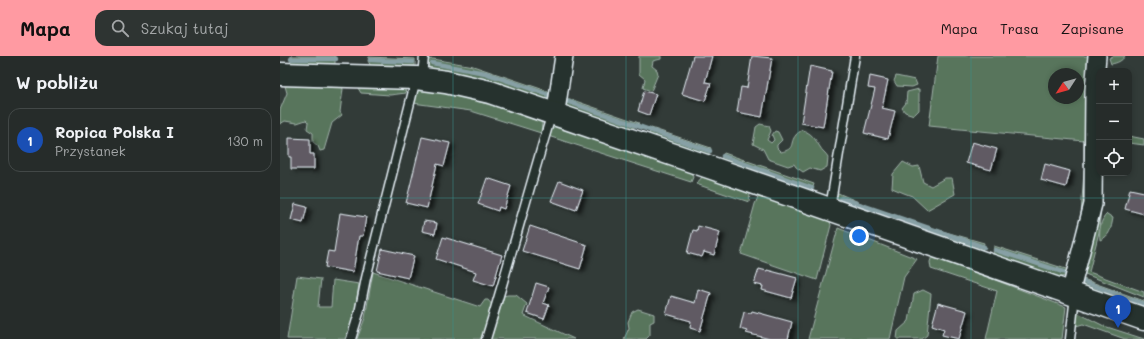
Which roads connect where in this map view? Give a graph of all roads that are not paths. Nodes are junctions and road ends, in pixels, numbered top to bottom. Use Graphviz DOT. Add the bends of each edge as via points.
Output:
graph roads {
  1 [pos="424,56"];
  2 [pos="564,56"];
  3 [pos="856,56"];
  4 [pos="1098,56"];
  5 [pos="281,76"];
  6 [pos="419,78"];
  7 [pos="556,104"];
  8 [pos="830,209"];
  9 [pos="1072,295"];
  10 [pos="1144,319"];
  11 [pos="351,339"];
  12 [pos="486,339"];
  13 [pos="1070,339"];
  1 -- 6 [label="lane"];
  2 -- 7 [label="street"];
  3 -- 8 [label="lane"];
  4 -- 9 [label="street" via="1094,91 1093,204"];
  5 -- 6 [label="main road"];
  6 -- 7 [label="main road"];
  6 -- 11 [label="lane"];
  7 -- 8 [label="main road"];
  7 -- 12 [label="lane"];
  8 -- 9 [label="main road"];
  9 -- 10 [label="main road"];
  9 -- 13 [label="lane"];
}
